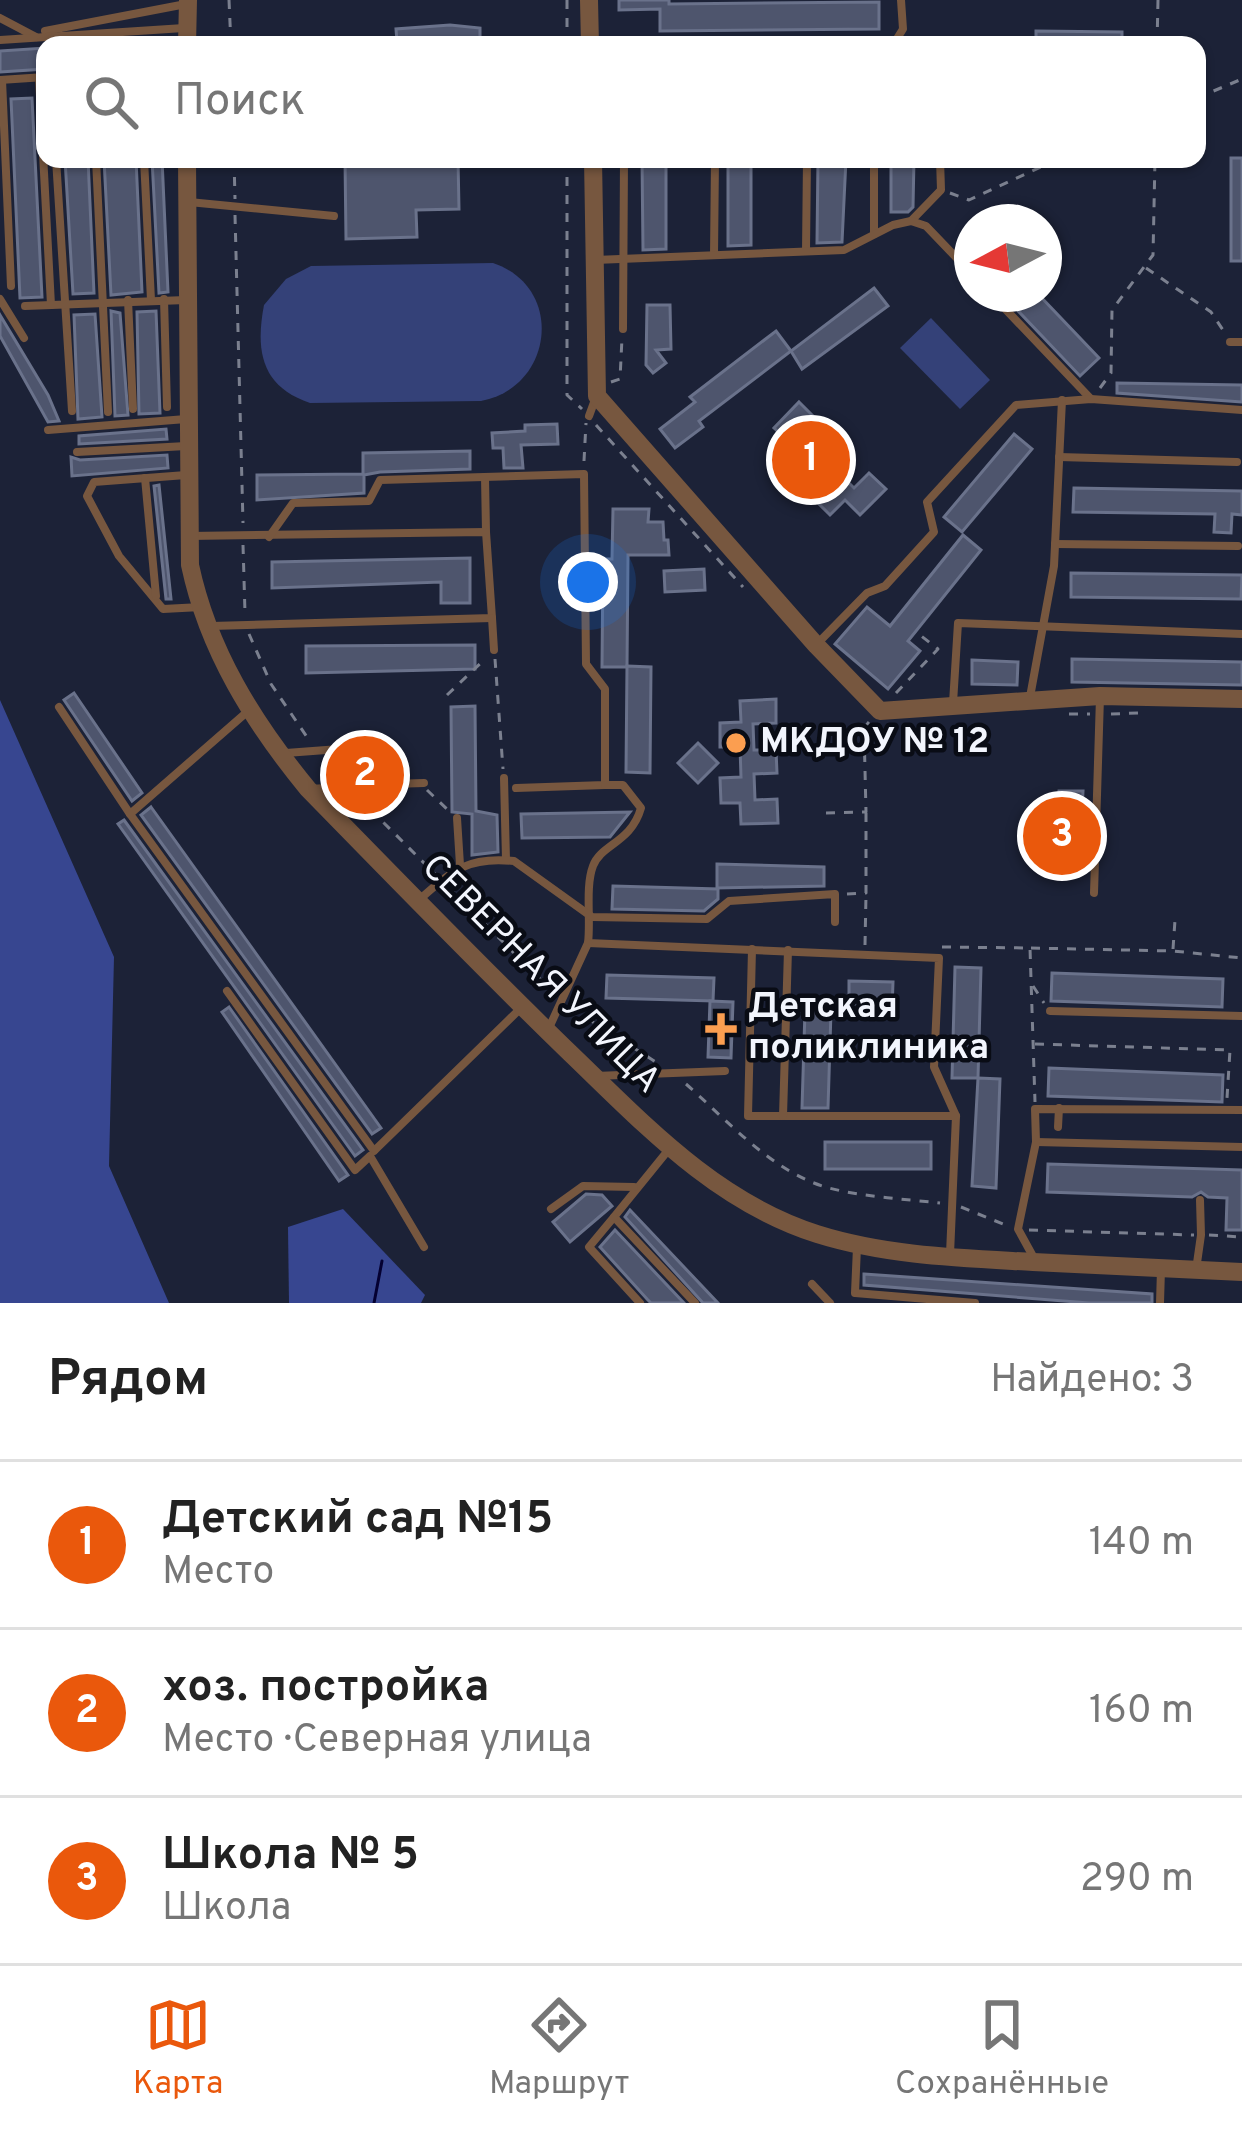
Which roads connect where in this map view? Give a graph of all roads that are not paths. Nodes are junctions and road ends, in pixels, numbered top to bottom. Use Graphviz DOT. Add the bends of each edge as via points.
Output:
graph roads {
  1 [pos="589,0"];
  2 [pos="902,0"];
  3 [pos="188,2"];
  4 [pos="0,18"];
  5 [pos="42,34"];
  6 [pos="187,36"];
  7 [pos="590,36"];
  8 [pos="898,36"];
  9 [pos="0,40"];
  10 [pos="36,78"];
  11 [pos="1,80"];
  12 [pos="46,168"];
  13 [pos="56,168"];
  14 [pos="97,168"];
  15 [pos="144,168"];
  16 [pos="188,168"];
  17 [pos="592,168"];
  18 [pos="624,168"];
  19 [pos="715,168"];
  20 [pos="807,168"];
  21 [pos="874,168"];
  22 [pos="940,168"];
  23 [pos="188,202"];
  24 [pos="334,216"];
  25 [pos="910,221"];
  26 [pos="874,234"];
  27 [pos="806,251"];
  28 [pos="714,255"];
  29 [pos="954,255"];
  30 [pos="624,259"];
  31 [pos="595,260"];
  32 [pos="11,286"];
  33 [pos="0,299"];
  34 [pos="164,299"];
  35 [pos="128,300"];
  36 [pos="151,300"];
  37 [pos="188,300"];
  38 [pos="104,302"];
  39 [pos="64,304"];
  40 [pos="51,305"];
  41 [pos="25,306"];
  42 [pos="1008,312"];
  43 [pos="623,329"];
  44 [pos="24,338"];
  45 [pos="1230,342"];
  46 [pos="1242,342"];
  47 [pos="603,389"];
  48 [pos="1091,399"];
  49 [pos="1063,400"];
  50 [pos="167,406"];
  51 [pos="133,409"];
  52 [pos="1242,410"];
  53 [pos="72,411"];
  54 [pos="108,412"];
  55 [pos="589,416"];
  56 [pos="188,419"];
  57 [pos="49,430"];
  58 [pos="188,446"];
  59 [pos="77,452"];
  60 [pos="1059,457"];
  61 [pos="1238,462"];
  62 [pos="188,475"];
  63 [pos="485,477"];
  64 [pos="145,478"];
  65 [pos="486,532"];
  66 [pos="188,536"];
  67 [pos="268,537"];
  68 [pos="1055,544"];
  69 [pos="1238,546"];
  70 [pos="157,600"];
  71 [pos="204,617"];
  72 [pos="491,618"];
  73 [pos="1044,628"];
  74 [pos="1242,634"];
  75 [pos="816,645"];
  76 [pos="494,650"];
  77 [pos="1030,698"];
  78 [pos="1242,700"];
  79 [pos="953,703"];
  80 [pos="1099,705"];
  81 [pos="59,707"];
  82 [pos="250,710"];
  83 [pos="279,754"];
  84 [pos="504,778"];
  85 [pos="424,783"];
  86 [pos="392,784"];
  87 [pos="605,785"];
  88 [pos="516,788"];
  89 [pos="308,789"];
  90 [pos="130,814"];
  91 [pos="457,818"];
  92 [pos="506,860"];
  93 [pos="460,865"];
  94 [pos="1094,892"];
  95 [pos="418,901"];
  96 [pos="592,917"];
  97 [pos="835,922"];
  98 [pos="588,943"];
  99 [pos="752,949"];
  100 [pos="788,950"];
  101 [pos="227,991"];
  102 [pos="523,1007"];
  103 [pos="1050,1011"];
  104 [pos="1242,1016"];
  105 [pos="548,1032"];
  106 [pos="725,1071"];
  107 [pos="594,1076"];
  108 [pos="1059,1108"];
  109 [pos="1242,1110"];
  110 [pos="783,1116"];
  111 [pos="956,1116"];
  112 [pos="1058,1126"];
  113 [pos="1036,1142"];
  114 [pos="1242,1147"];
  115 [pos="670,1148"];
  116 [pos="372,1154"];
  117 [pos="635,1187"];
  118 [pos="1200,1201"];
  119 [pos="551,1209"];
  120 [pos="614,1216"];
  121 [pos="857,1245"];
  122 [pos="424,1247"];
  123 [pos="950,1258"];
  124 [pos="1035,1262"];
  125 [pos="1161,1268"];
  126 [pos="1196,1270"];
  127 [pos="1242,1272"];
  128 [pos="812,1284"];
  129 [pos="853,1300"];
  130 [pos="640,1303"];
  131 [pos="695,1303"];
  132 [pos="830,1303"];
  133 [pos="975,1303"];
  134 [pos="1160,1303"];
  1 -- 7 [label="street"];
  2 -- 8 [label="lane"];
  3 -- 5 [label="lane"];
  3 -- 6 [label="street"];
  4 -- 5 [label="lane"];
  5 -- 6 [label="lane"];
  5 -- 9 [label="lane"];
  10 -- 11 [label="lane"];
  11 -- 32 [label="lane"];
  12 -- 40 [label="lane"];
  13 -- 39 [label="lane"];
  14 -- 38 [label="lane"];
  15 -- 36 [label="lane"];
  16 -- 23 [label="street, СЕВЕРНАЯ УЛИЦА"];
  17 -- 31 [label="street"];
  18 -- 30 [label="lane"];
  19 -- 28 [label="lane"];
  20 -- 27 [label="lane"];
  21 -- 26 [label="lane"];
  22 -- 25 [label="lane" via="941,190"];
  23 -- 24 [label="lane"];
  23 -- 37 [label="street, СЕВЕРНАЯ УЛИЦА"];
  25 -- 26 [label="lane"];
  25 -- 29 [label="lane"];
  26 -- 27 [label="lane" via="844,250"];
  27 -- 28 [label="lane"];
  28 -- 30 [label="lane"];
  30 -- 31 [label="lane"];
  30 -- 43 [label="lane"];
  31 -- 47 [label="street"];
  33 -- 44 [label="lane"];
  34 -- 36 [label="lane"];
  34 -- 37 [label="lane"];
  34 -- 50 [label="lane"];
  35 -- 36 [label="lane"];
  35 -- 38 [label="lane"];
  35 -- 51 [label="lane"];
  37 -- 56 [label="street, СЕВЕРНАЯ УЛИЦА"];
  38 -- 39 [label="lane"];
  38 -- 54 [label="lane"];
  39 -- 40 [label="lane"];
  39 -- 53 [label="lane"];
  40 -- 41 [label="lane"];
  42 -- 48 [label="lane"];
  45 -- 46 [label="lane"];
  47 -- 55 [label="lane"];
  47 -- 75 [label="street"];
  48 -- 49 [label="lane"];
  48 -- 52 [label="lane"];
  49 -- 60 [label="lane"];
  49 -- 75 [label="lane" via="1016,405 1001,418 927,502 934,532"];
  56 -- 57 [label="lane"];
  56 -- 58 [label="street, СЕВЕРНАЯ УЛИЦА"];
  58 -- 59 [label="lane"];
  58 -- 62 [label="street, СЕВЕРНАЯ УЛИЦА"];
  60 -- 61 [label="lane"];
  60 -- 68 [label="lane"];
  62 -- 64 [label="lane"];
  62 -- 66 [label="street, СЕВЕРНАЯ УЛИЦА"];
  63 -- 65 [label="lane"];
  63 -- 67 [label="lane" via="380,480 369,501 293,503"];
  63 -- 87 [label="lane" via="584,474 586,664 605,689"];
  64 -- 70 [label="lane"];
  64 -- 70 [label="lane" via="94,482 87,496 118,556"];
  65 -- 67 [label="lane"];
  65 -- 72 [label="lane"];
  66 -- 67 [label="lane"];
  66 -- 71 [label="street, СЕВЕРНАЯ УЛИЦА"];
  68 -- 69 [label="lane"];
  68 -- 73 [label="lane"];
  70 -- 71 [label="lane" via="163,609"];
  71 -- 72 [label="lane" via="245,625"];
  71 -- 82 [label="street, СЕВЕРНАЯ УЛИЦА"];
  72 -- 76 [label="lane"];
  73 -- 74 [label="lane"];
  73 -- 77 [label="lane"];
  73 -- 79 [label="lane" via="958,623"];
  75 -- 79 [label="street" via="880,711"];
  77 -- 79 [label="street"];
  77 -- 80 [label="street"];
  78 -- 80 [label="street"];
  80 -- 94 [label="lane"];
  81 -- 90 [label="lane"];
  82 -- 83 [label="street, СЕВЕРНАЯ УЛИЦА"];
  82 -- 90 [label="lane"];
  83 -- 86 [label="lane" via="393,745"];
  83 -- 89 [label="street, СЕВЕРНАЯ УЛИЦА"];
  84 -- 92 [label="lane"];
  85 -- 86 [label="lane"];
  86 -- 89 [label="lane"];
  87 -- 88 [label="lane"];
  87 -- 96 [label="lane" via="623,785 641,808 625,838 595,861"];
  89 -- 95 [label="street, СЕВЕРНАЯ УЛИЦА"];
  90 -- 116 [label="lane"];
  91 -- 93 [label="lane"];
  92 -- 93 [label="lane"];
  92 -- 96 [label="lane"];
  93 -- 95 [label="lane"];
  95 -- 102 [label="street, СЕВЕРНАЯ УЛИЦА"];
  96 -- 97 [label="lane" via="707,920 729,901 835,894"];
  96 -- 98 [label="lane"];
  98 -- 99 [label="lane"];
  98 -- 105 [label="lane"];
  99 -- 100 [label="lane"];
  99 -- 110 [label="lane" via="748,1116"];
  100 -- 110 [label="lane"];
  100 -- 111 [label="lane" via="939,958 934,1067"];
  101 -- 116 [label="lane" via="355,1170"];
  102 -- 105 [label="street, СЕВЕРНАЯ УЛИЦА"];
  102 -- 116 [label="lane"];
  103 -- 104 [label="lane"];
  105 -- 107 [label="street, СЕВЕРНАЯ УЛИЦА"];
  106 -- 107 [label="lane"];
  107 -- 115 [label="street, СЕВЕРНАЯ УЛИЦА"];
  108 -- 109 [label="lane"];
  108 -- 112 [label="lane"];
  108 -- 113 [label="lane" via="1035,1108"];
  110 -- 111 [label="lane"];
  111 -- 123 [label="lane"];
  113 -- 114 [label="lane"];
  113 -- 124 [label="lane" via="1018,1229"];
  115 -- 117 [label="lane"];
  115 -- 121 [label="street, СЕВЕРНАЯ УЛИЦА" via="757,1209"];
  116 -- 122 [label="lane"];
  117 -- 119 [label="lane" via="583,1186"];
  117 -- 120 [label="lane"];
  118 -- 126 [label="lane"];
  120 -- 130 [label="lane" via="590,1247"];
  120 -- 131 [label="lane"];
  121 -- 123 [label="street, СЕВЕРНАЯ УЛИЦА"];
  121 -- 129 [label="lane"];
  123 -- 124 [label="street, СЕВЕРНАЯ УЛИЦА"];
  124 -- 125 [label="street, СЕВЕРНАЯ УЛИЦА"];
  125 -- 126 [label="street, СЕВЕРНАЯ УЛИЦА"];
  125 -- 134 [label="lane"];
  126 -- 127 [label="street, СЕВЕРНАЯ УЛИЦА"];
  128 -- 132 [label="lane"];
  129 -- 133 [label="lane"];
}
